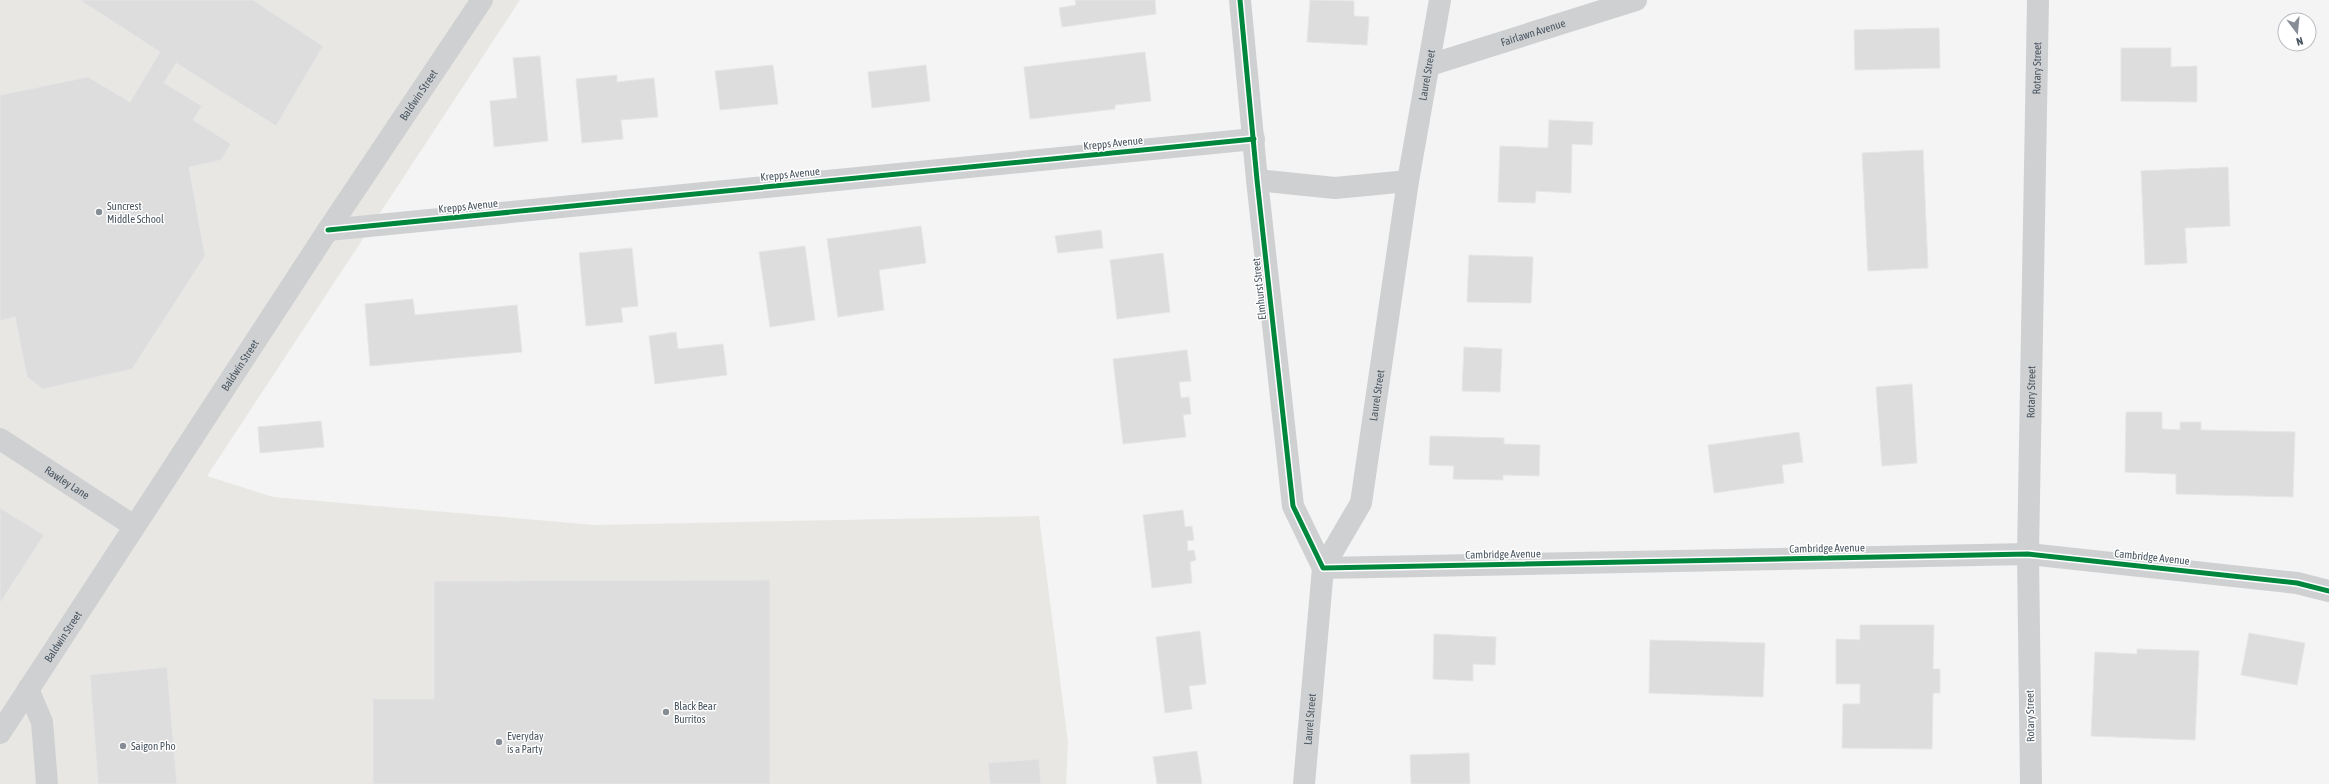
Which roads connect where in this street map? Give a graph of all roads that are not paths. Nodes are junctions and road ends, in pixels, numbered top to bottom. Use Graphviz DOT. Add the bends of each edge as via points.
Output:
graph roads {
  1 [pos="482,0"];
  2 [pos="1240,0"];
  3 [pos="1440,0"];
  4 [pos="1636,0"];
  5 [pos="2038,0"];
  6 [pos="1430,65"];
  7 [pos="1254,139"];
  8 [pos="1258,180"];
  9 [pos="1408,181"];
  10 [pos="328,230"];
  11 [pos="0,439"];
  12 [pos="134,526"];
  13 [pos="2028,554"];
  14 [pos="1323,568"];
  15 [pos="2329,591"];
  16 [pos="28,690"];
  17 [pos="0,733"];
  18 [pos="47,784"];
  19 [pos="1304,784"];
  20 [pos="2032,784"];
  1 -- 10 [label="street, Baldwin Street"];
  2 -- 7 [label="street, Elmhurst Street"];
  3 -- 6 [label="street, Laurel Street"];
  4 -- 6 [label="street, Fairlawn Avenue"];
  5 -- 13 [label="street, Rotary Street"];
  6 -- 9 [label="street, Laurel Street"];
  7 -- 8 [label="street, Elmhurst Street"];
  7 -- 10 [label="street, Krepps Avenue"];
  8 -- 9 [label="street" via="1335,188"];
  8 -- 14 [label="street, Elmhurst Street" via="1293,506"];
  9 -- 14 [label="street, Laurel Street" via="1361,503"];
  10 -- 12 [label="street, Baldwin Street"];
  11 -- 12 [label="street, Rawley Lane"];
  12 -- 16 [label="street, Baldwin Street"];
  13 -- 14 [label="street, Cambridge Avenue"];
  13 -- 15 [label="street, Cambridge Avenue" via="2297,583"];
  13 -- 20 [label="street, Rotary Street"];
  14 -- 19 [label="street, Laurel Street"];
  16 -- 17 [label="street, Baldwin Street"];
  16 -- 18 [label="street" via="42,722"];
}
